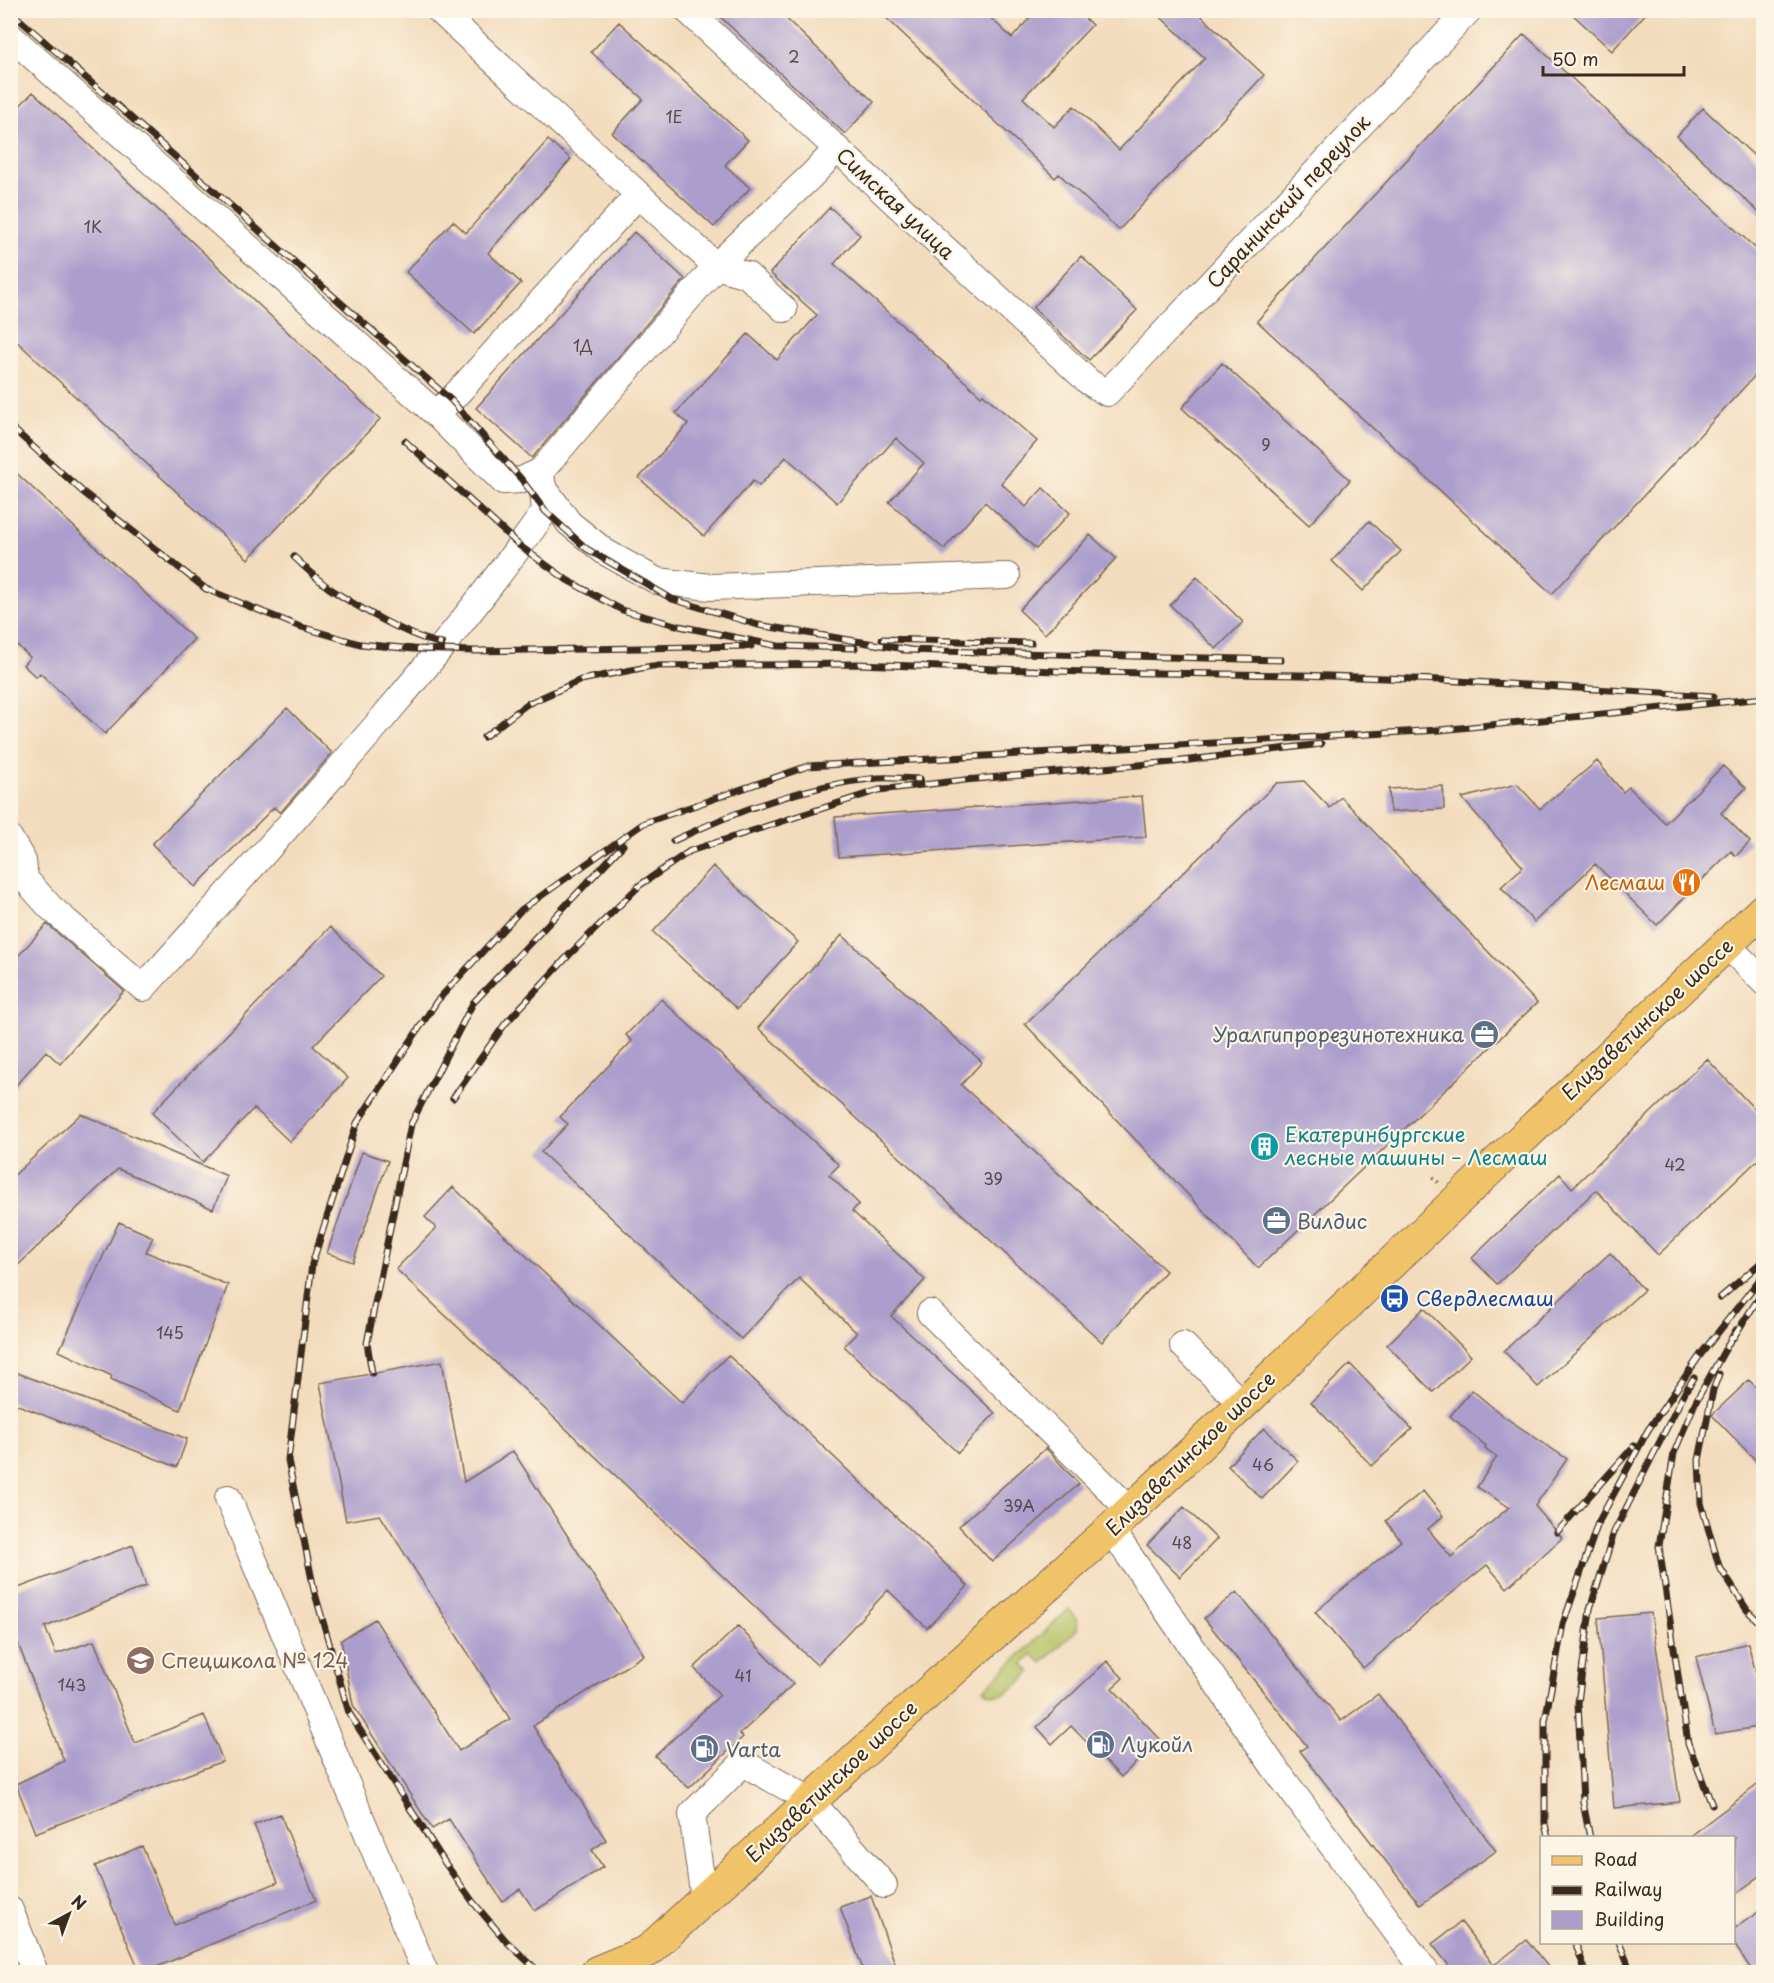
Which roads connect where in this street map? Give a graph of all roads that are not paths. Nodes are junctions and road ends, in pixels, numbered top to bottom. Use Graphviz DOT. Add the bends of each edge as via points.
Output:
graph roads {
  1 [pos="439,10"];
  2 [pos="687,10"];
  3 [pos="1469,10"];
  4 [pos="10,36"];
  5 [pos="837,148"];
  6 [pos="638,195"];
  7 [pos="716,266"];
  8 [pos="784,309"];
  9 [pos="1107,393"];
  10 [pos="435,413"];
  11 [pos="542,479"];
  12 [pos="1007,576"];
  13 [pos="10,839"];
  14 [pos="1764,909"];
  15 [pos="1726,944"];
  16 [pos="1764,982"];
  17 [pos="930,1313"];
  18 [pos="1183,1345"];
  19 [pos="1242,1404"];
  20 [pos="228,1498"];
  21 [pos="1120,1520"];
  22 [pos="810,1800"];
  23 [pos="885,1885"];
  24 [pos="704,1899"];
  25 [pos="10,1911"];
  26 [pos="35,1972"];
  27 [pos="425,1972"];
  28 [pos="597,1972"];
  29 [pos="1426,1972"];
  1 -- 6 [label="street"];
  2 -- 5 [label="street, Симская улица"];
  3 -- 9 [label="street, Саранинский переулок"];
  4 -- 10 [label="street"];
  5 -- 7 [label="street"];
  5 -- 9 [label="street, Симская улица" via="1089,382"];
  6 -- 7 [label="street"];
  6 -- 10 [label="street" via="452,400"];
  7 -- 8 [label="street" via="747,274"];
  7 -- 11 [label="street"];
  10 -- 11 [label="street" via="503,481"];
  11 -- 12 [label="street" via="568,523 605,552 657,581 711,587"];
  11 -- 13 [label="street" via="545,511 397,703 143,988 50,907 25,879 23,861"];
  14 -- 15 [label="main road, Елизаветинское шоссе"];
  15 -- 16 [label="street"];
  15 -- 19 [label="main road, Елизаветинское шоссе"];
  17 -- 21 [label="street"];
  18 -- 19 [label="street"];
  19 -- 21 [label="main road, Елизаветинское шоссе"];
  20 -- 27 [label="street"];
  21 -- 22 [label="main road, Елизаветинское шоссе"];
  21 -- 29 [label="street" via="1274,1767"];
  22 -- 23 [label="street"];
  22 -- 24 [label="main road, Елизаветинское шоссе"];
  22 -- 24 [label="street" via="743,1763 692,1814"];
  24 -- 28 [label="main road, Елизаветинское шоссе" via="648,1951"];
  25 -- 26 [label="street"];
}
